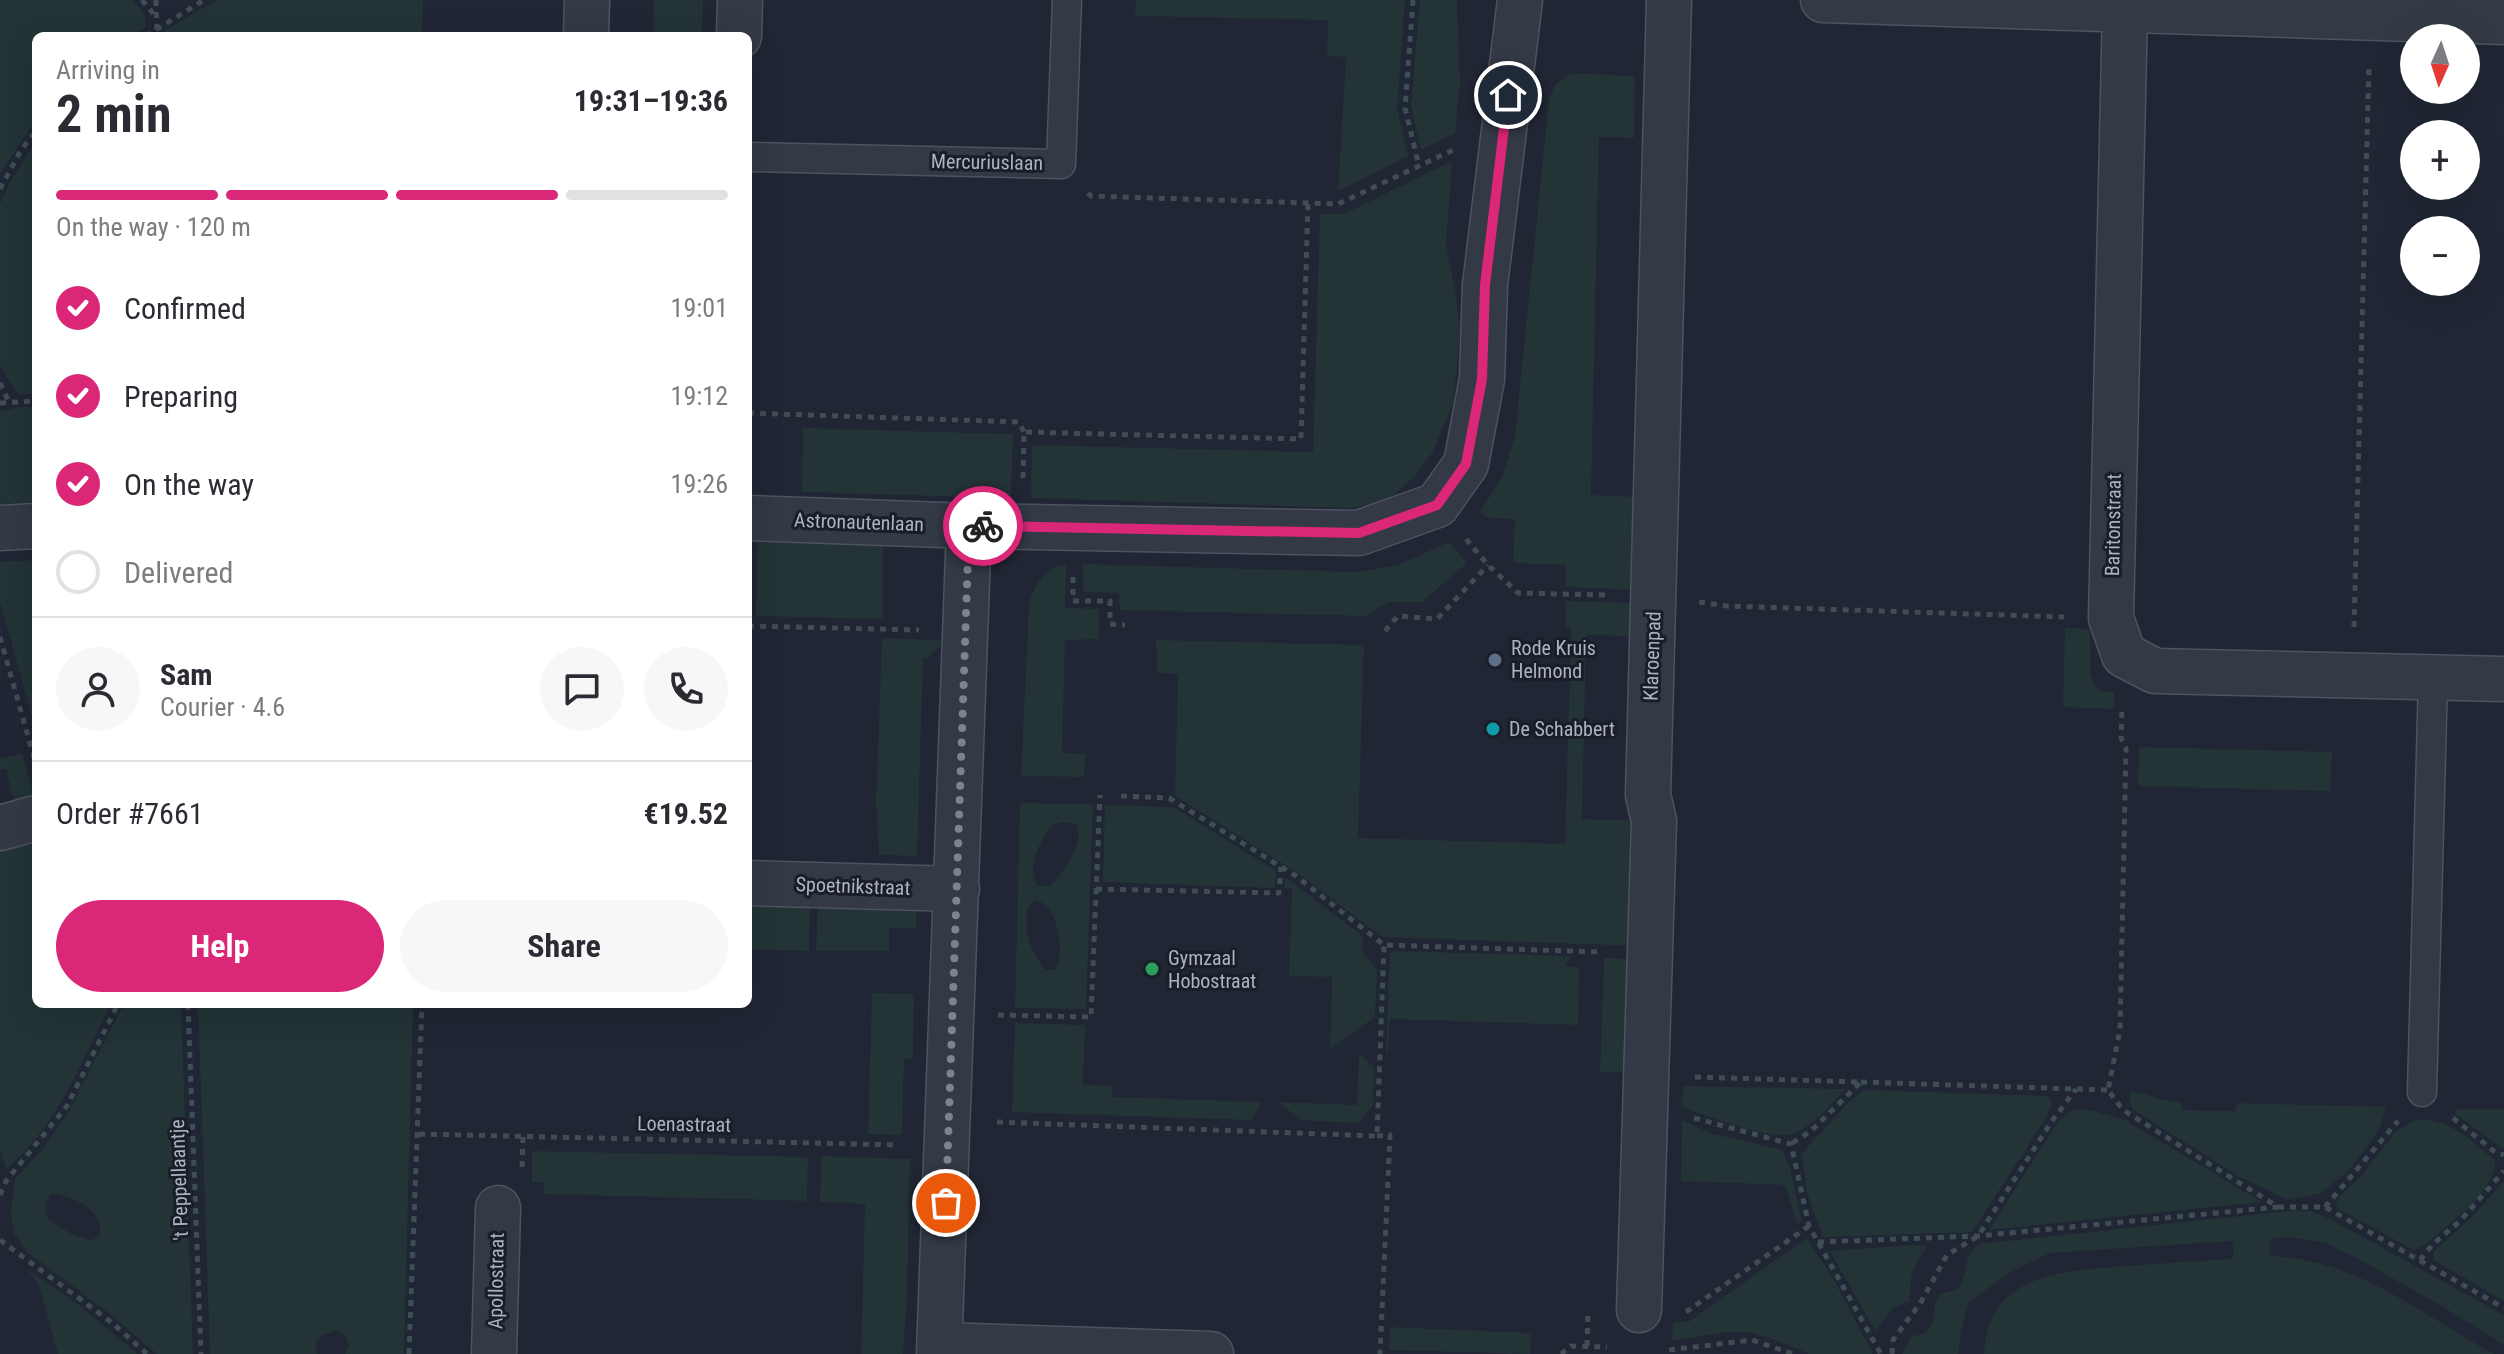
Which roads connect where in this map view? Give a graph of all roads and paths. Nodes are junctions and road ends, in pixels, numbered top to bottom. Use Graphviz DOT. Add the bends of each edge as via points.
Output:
graph roads {
  1 [pos="142,0"];
  2 [pos="156,0"];
  3 [pos="204,0"];
  4 [pos="587,0"];
  5 [pos="740,0"];
  6 [pos="1067,0"];
  7 [pos="1413,0"];
  8 [pos="1520,0"];
  9 [pos="1669,0"];
  10 [pos="1823,0"];
  11 [pos="2125,8"];
  12 [pos="156,17"];
  13 [pos="2370,18"];
  14 [pos="2504,22"];
  15 [pos="157,28"];
  16 [pos="152,32"];
  17 [pos="157,32"];
  18 [pos="586,32"];
  19 [pos="739,32"];
  20 [pos="32,136"];
  21 [pos="1459,147"];
  22 [pos="752,157"];
  23 [pos="1061,164"];
  24 [pos="1419,166"];
  25 [pos="0,189"];
  26 [pos="1308,203"];
  27 [pos="0,383"];
  28 [pos="8,400"];
  29 [pos="32,401"];
  30 [pos="0,403"];
  31 [pos="752,413"];
  32 [pos="1024,432"];
  33 [pos="1437,505"];
  34 [pos="752,518"];
  35 [pos="32,526"];
  36 [pos="969,526"];
  37 [pos="1022,527"];
  38 [pos="0,528"];
  39 [pos="1074,528"];
  40 [pos="1488,565"];
  41 [pos="1654,597"];
  42 [pos="1125,625"];
  43 [pos="752,626"];
  44 [pos="967,631"];
  45 [pos="1385,631"];
  46 [pos="0,637"];
  47 [pos="2118,637"];
  48 [pos="2353,676"];
  49 [pos="2433,678"];
  50 [pos="2504,679"];
  51 [pos="32,751"];
  52 [pos="1100,795"];
  53 [pos="1121,796"];
  54 [pos="32,819"];
  55 [pos="0,828"];
  56 [pos="1281,867"];
  57 [pos="752,883"];
  58 [pos="957,889"];
  59 [pos="1096,889"];
  60 [pos="1384,945"];
  61 [pos="1650,954"];
  62 [pos="116,1008"];
  63 [pos="188,1008"];
  64 [pos="422,1008"];
  65 [pos="952,1014"];
  66 [pos="1861,1082"];
  67 [pos="1647,1089"];
  68 [pos="2076,1089"];
  69 [pos="2108,1090"];
  70 [pos="2422,1092"];
  71 [pos="419,1134"];
  72 [pos="948,1134"];
  73 [pos="1377,1136"];
  74 [pos="1791,1144"];
  75 [pos="2504,1155"];
  76 [pos="2504,1171"];
  77 [pos="0,1195"];
  78 [pos="2278,1207"];
  79 [pos="2325,1207"];
  80 [pos="498,1208"];
  81 [pos="1809,1226"];
  82 [pos="1978,1236"];
  83 [pos="0,1240"];
  84 [pos="1818,1242"];
  85 [pos="2420,1260"];
  86 [pos="2504,1308"];
  87 [pos="1639,1310"];
  88 [pos="1618,1347"];
  89 [pos="1663,1349"];
  90 [pos="940,1350"];
  91 [pos="147,1354"];
  92 [pos="201,1354"];
  93 [pos="409,1354"];
  94 [pos="494,1354"];
  95 [pos="1211,1354"];
  96 [pos="1380,1354"];
  97 [pos="1561,1354"];
  98 [pos="1793,1354"];
  99 [pos="1881,1354"];
  100 [pos="1892,1354"];
  1 -- 12 [label="path"];
  2 -- 12 [label="path"];
  3 -- 15 [label="path"];
  4 -- 18 [label="street"];
  5 -- 19 [label="street"];
  6 -- 23 [label="lane, Mercuriuslaan"];
  7 -- 24 [label="path" via="1405,108"];
  8 -- 33 [label="street" via="1485,285 1482,379 1466,464"];
  9 -- 41 [label="street, Klaroenpad"];
  10 -- 11 [label="street"];
  11 -- 13 [label="street"];
  11 -- 47 [label="street, Baritonstraat"];
  12 -- 15 [label="path"];
  13 -- 14 [label="street"];
  13 -- 48 [label="path"];
  15 -- 16 [label="path"];
  15 -- 17 [label="path"];
  20 -- 25 [label="path"];
  21 -- 24 [label="path"];
  22 -- 23 [label="lane, Mercuriuslaan"];
  23 -- 26 [label="path" via="1091,196"];
  24 -- 26 [label="path" via="1338,204"];
  26 -- 32 [label="path" via="1301,439"];
  27 -- 28 [label="path"];
  28 -- 29 [label="path"];
  28 -- 30 [label="path"];
  31 -- 32 [label="path" via="1019,422"];
  32 -- 37 [label="path"];
  33 -- 39 [label="street, Astronautenlaan" via="1359,533"];
  33 -- 40 [label="path"];
  34 -- 36 [label="street, Astronautenlaan"];
  35 -- 38 [label="street"];
  36 -- 37 [label="street, Astronautenlaan"];
  36 -- 44 [label="street"];
  37 -- 39 [label="street, Astronautenlaan"];
  39 -- 42 [label="path" via="1073,601 1110,601 1110,624"];
  40 -- 41 [label="path" via="1518,593"];
  40 -- 45 [label="path" via="1437,619 1398,616"];
  41 -- 47 [label="path"];
  41 -- 61 [label="street, Klaroenpad"];
  43 -- 44 [label="path"];
  44 -- 58 [label="street"];
  46 -- 51 [label="path"];
  47 -- 48 [label="street" via="2155,671"];
  47 -- 69 [label="path" via="2121,738 2126,748 2120,1030"];
  48 -- 49 [label="street"];
  49 -- 50 [label="street"];
  49 -- 70 [label="lane"];
  52 -- 59 [label="path"];
  53 -- 56 [label="path" via="1169,798"];
  54 -- 55 [label="street"];
  56 -- 59 [label="path" via="1279,893"];
  56 -- 60 [label="path"];
  57 -- 58 [label="street, Spoetnikstraat"];
  58 -- 65 [label="street"];
  59 -- 65 [label="path" via="1091,1017"];
  60 -- 61 [label="path"];
  60 -- 73 [label="path"];
  61 -- 67 [label="street, Klaroenpad"];
  62 -- 77 [label="path" via="67,1106"];
  63 -- 92 [label="path, 't Peppellaantje"];
  64 -- 71 [label="path"];
  65 -- 72 [label="street"];
  66 -- 67 [label="path"];
  66 -- 68 [label="path"];
  66 -- 74 [label="path"];
  67 -- 74 [label="path" via="1729,1129"];
  67 -- 87 [label="street, Klaroenpad"];
  68 -- 69 [label="path"];
  68 -- 82 [label="path"];
  69 -- 78 [label="path" via="2123,1110"];
  70 -- 75 [label="path"];
  70 -- 79 [label="path"];
  71 -- 72 [label="path, Loenastraat"];
  71 -- 93 [label="path"];
  72 -- 73 [label="path, Loenastraat"];
  72 -- 90 [label="street"];
  73 -- 96 [label="path" via="1390,1135"];
  74 -- 81 [label="path"];
  76 -- 85 [label="path"];
  78 -- 79 [label="path"];
  78 -- 82 [label="path"];
  79 -- 85 [label="path"];
  80 -- 94 [label="street, Apollostraat"];
  81 -- 84 [label="path"];
  81 -- 87 [label="path" via="1688,1312"];
  82 -- 84 [label="path"];
  82 -- 100 [label="path" via="1947,1255 1893,1340"];
  83 -- 91 [label="path"];
  84 -- 99 [label="path"];
  85 -- 86 [label="path"];
  88 -- 97 [label="path" via="1571,1346"];
  89 -- 98 [label="path" via="1752,1340"];
  90 -- 95 [label="street"];
}
